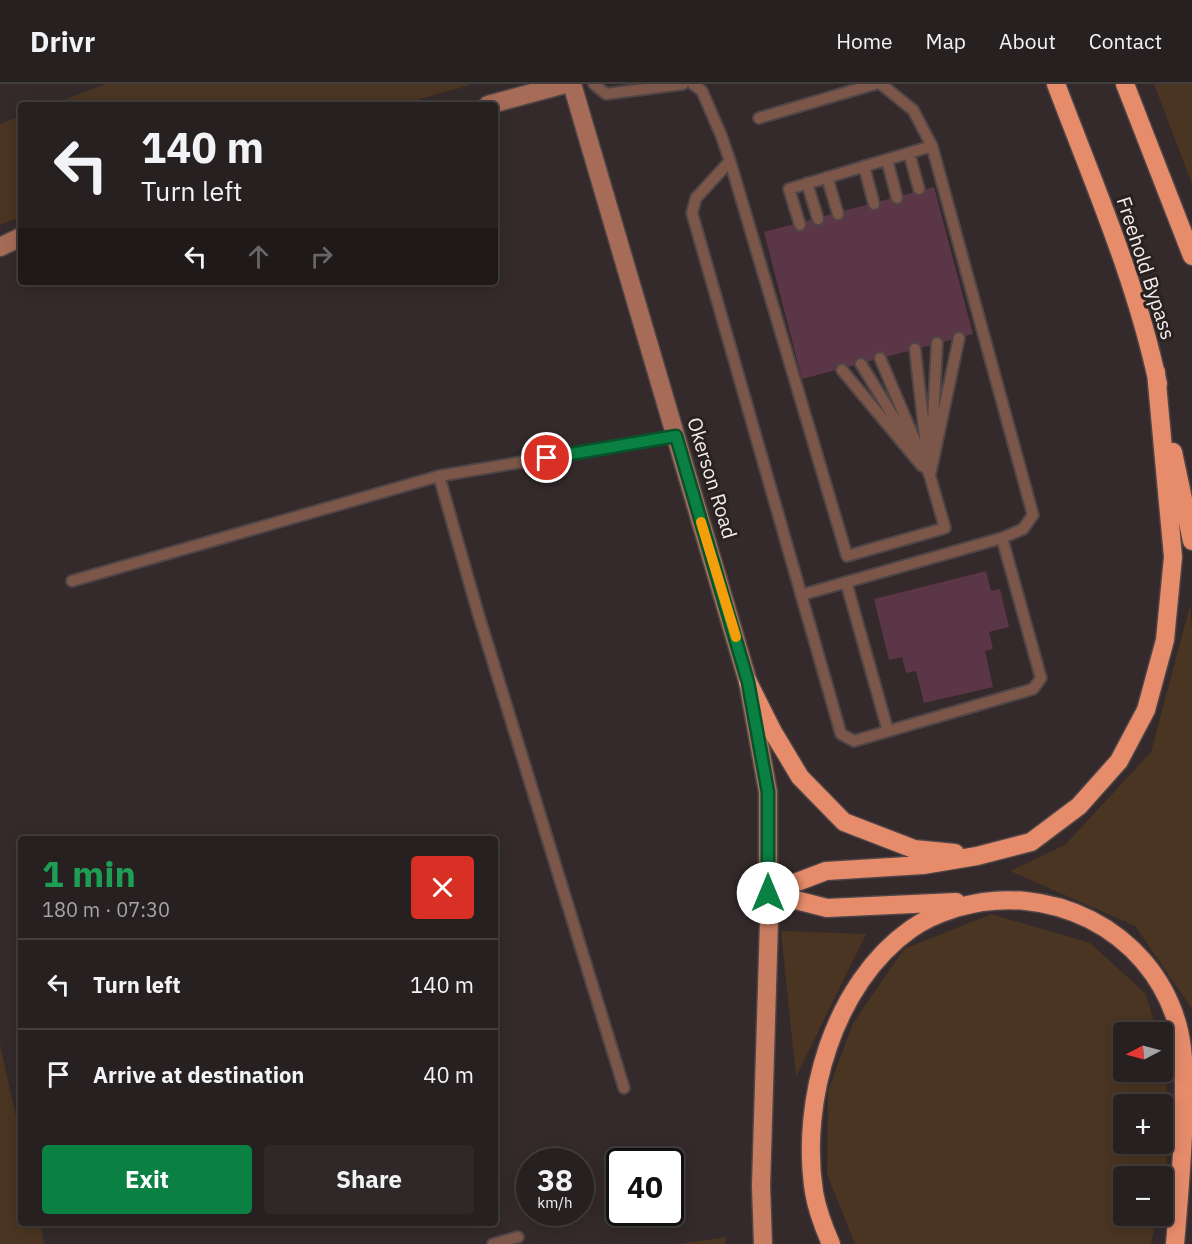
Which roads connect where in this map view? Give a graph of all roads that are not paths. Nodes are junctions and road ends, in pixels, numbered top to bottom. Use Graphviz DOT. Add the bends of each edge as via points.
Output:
graph roads {
  1 [pos="565,84"];
  2 [pos="572,84"];
  3 [pos="594,84"];
  4 [pos="682,84"];
  5 [pos="693,84"];
  6 [pos="875,84"];
  7 [pos="881,84"];
  8 [pos="1056,84"];
  9 [pos="1125,84"];
  10 [pos="704,88"];
  11 [pos="498,102"];
  12 [pos="759,118"];
  13 [pos="932,146"];
  14 [pos="909,153"];
  15 [pos="887,160"];
  16 [pos="730,161"];
  17 [pos="864,166"];
  18 [pos="827,177"];
  19 [pos="807,183"];
  20 [pos="919,189"];
  21 [pos="897,198"];
  22 [pos="874,204"];
  23 [pos="838,214"];
  24 [pos="818,219"];
  25 [pos="800,225"];
  26 [pos="18,238"];
  27 [pos="0,247"];
  28 [pos="1192,256"];
  29 [pos="959,338"];
  30 [pos="937,343"];
  31 [pos="915,349"];
  32 [pos="880,358"];
  33 [pos="861,364"];
  34 [pos="842,370"];
  35 [pos="1156,372"];
  36 [pos="676,436"];
  37 [pos="439,476"];
  38 [pos="930,476"];
  39 [pos="1002,538"];
  40 [pos="1192,541"];
  41 [pos="72,581"];
  42 [pos="846,582"];
  43 [pos="801,595"];
  44 [pos="748,682"];
  45 [pos="888,731"];
  46 [pos="977,856"];
  47 [pos="768,893"];
  48 [pos="1009,899"];
  49 [pos="624,1088"];
  50 [pos="1192,1187"];
  51 [pos="518,1237"];
  52 [pos="493,1244"];
  53 [pos="763,1244"];
  54 [pos="831,1244"];
  55 [pos="1175,1244"];
  56 [pos="1183,1244"];
  1 -- 11 [label="street"];
  2 -- 36 [label="street, Okerson Road"];
  3 -- 4 [label="lane" via="606,94"];
  5 -- 10 [label="lane"];
  6 -- 12 [label="lane"];
  7 -- 13 [label="lane" via="913,110"];
  8 -- 35 [label="highway, Freehold Bypass" via="1117,243"];
  9 -- 28 [label="highway"];
  10 -- 16 [label="lane"];
  13 -- 14 [label="lane"];
  13 -- 39 [label="lane" via="1033,515 1023,529"];
  14 -- 15 [label="lane"];
  14 -- 20 [label="lane"];
  15 -- 17 [label="lane"];
  15 -- 21 [label="lane"];
  16 -- 38 [label="lane" via="847,556 945,528"];
  16 -- 43 [label="lane" via="696,198 692,213"];
  17 -- 18 [label="lane"];
  17 -- 22 [label="lane"];
  18 -- 19 [label="lane"];
  18 -- 23 [label="lane"];
  19 -- 24 [label="lane"];
  19 -- 25 [label="lane" via="789,189"];
  26 -- 27 [label="street"];
  29 -- 38 [label="lane"];
  30 -- 38 [label="lane"];
  31 -- 38 [label="lane"];
  32 -- 38 [label="lane"];
  33 -- 38 [label="lane"];
  34 -- 38 [label="lane"];
  35 -- 40 [label="highway, Freehold Bypass"];
  35 -- 46 [label="highway" via="1173,557 1165,640 1146,710 1119,761 1079,806 1031,842"];
  36 -- 37 [label="lane"];
  36 -- 44 [label="street, Okerson Road"];
  37 -- 41 [label="lane"];
  37 -- 49 [label="lane"];
  39 -- 42 [label="lane"];
  39 -- 45 [label="lane" via="1041,678 1034,689"];
  42 -- 43 [label="lane"];
  42 -- 45 [label="lane"];
  43 -- 45 [label="lane" via="841,734 854,741"];
  44 -- 46 [label="highway" via="801,777 844,822 914,849"];
  44 -- 47 [label="street, Okerson Road" via="768,792"];
  46 -- 47 [label="highway" via="923,865 826,871"];
  47 -- 48 [label="highway" via="827,908"];
  47 -- 53 [label="main road"];
  48 -- 54 [label="highway" via="963,906 935,915 911,929 866,973 848,1002 824,1058 812,1130 814,1195"];
  48 -- 55 [label="highway" via="1068,910 1101,925 1144,961 1162,987 1177,1024 1183,1053 1183,1134"];
  50 -- 56 [label="highway"];
  51 -- 52 [label="lane"];
}
